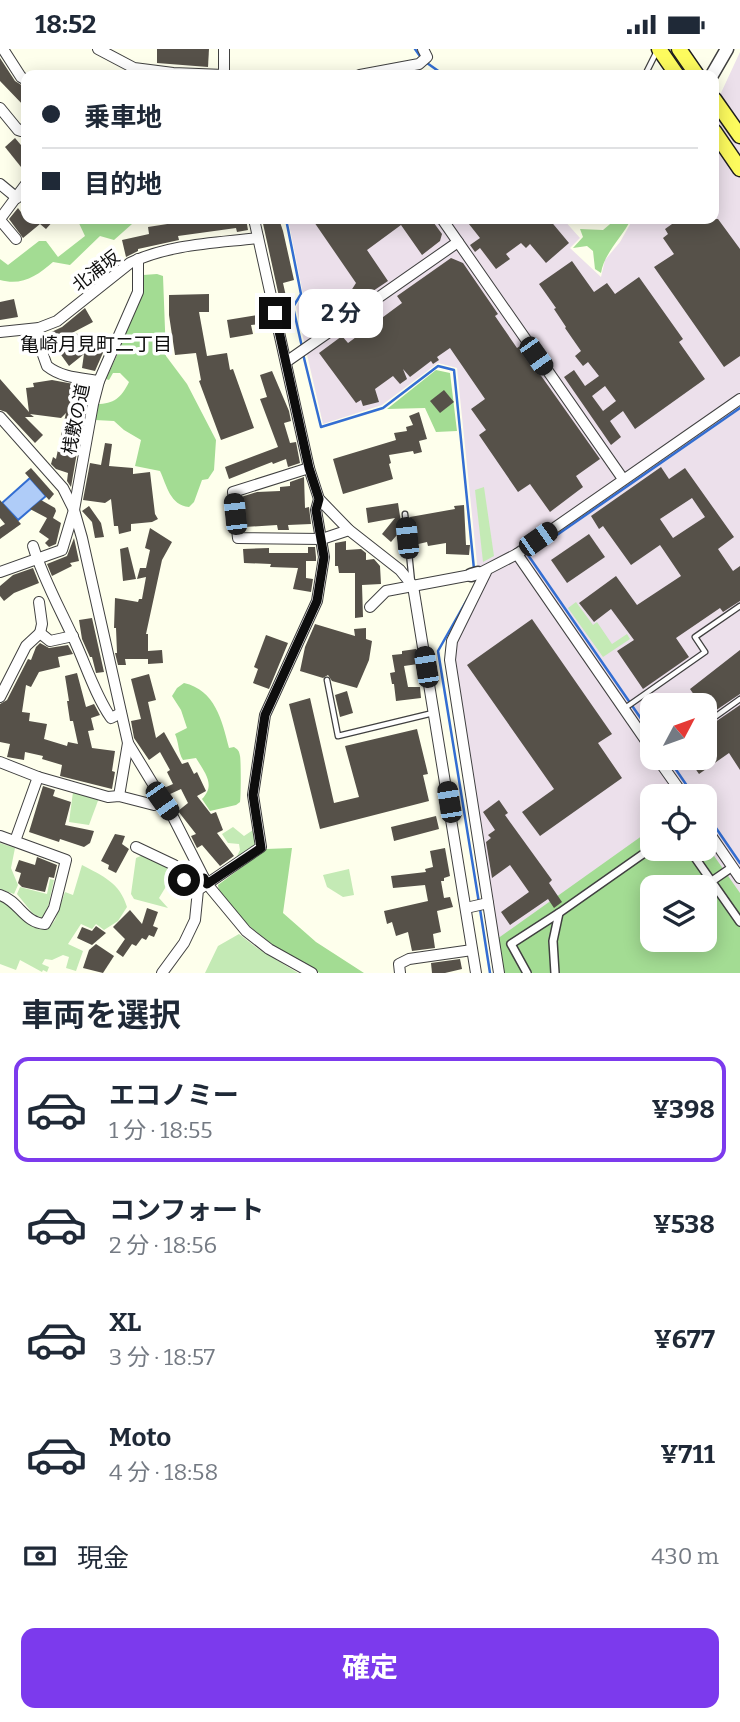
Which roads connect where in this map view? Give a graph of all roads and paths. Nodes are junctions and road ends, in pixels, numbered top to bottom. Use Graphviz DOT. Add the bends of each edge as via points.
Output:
graph roads {
  1 [pos="3,49"];
  2 [pos="98,49"];
  3 [pos="224,49"];
  4 [pos="679,49"];
  5 [pos="727,49"];
  6 [pos="423,56"];
  7 [pos="150,70"];
  8 [pos="224,70"];
  9 [pos="377,70"];
  10 [pos="694,70"];
  11 [pos="715,70"];
  12 [pos="21,77"];
  13 [pos="719,106"];
  14 [pos="0,109"];
  15 [pos="21,131"];
  16 [pos="740,136"];
  17 [pos="719,138"];
  18 [pos="740,169"];
  19 [pos="0,184"];
  20 [pos="21,192"];
  21 [pos="17,198"];
  22 [pos="0,220"];
  23 [pos="255,224"];
  24 [pos="445,224"];
  25 [pos="258,238"];
  26 [pos="16,239"];
  27 [pos="458,242"];
  28 [pos="138,259"];
  29 [pos="40,328"];
  30 [pos="0,332"];
  31 [pos="286,362"];
  32 [pos="99,380"];
  33 [pos="740,399"];
  34 [pos="0,417"];
  35 [pos="309,468"];
  36 [pos="623,479"];
  37 [pos="319,499"];
  38 [pos="74,509"];
  39 [pos="405,514"];
  40 [pos="349,530"];
  41 [pos="321,539"];
  42 [pos="33,546"];
  43 [pos="517,554"];
  44 [pos="37,560"];
  45 [pos="0,572"];
  46 [pos="479,573"];
  47 [pos="412,586"];
  48 [pos="39,602"];
  49 [pos="740,606"];
  50 [pos="370,607"];
  51 [pos="40,633"];
  52 [pos="72,636"];
  53 [pos="327,680"];
  54 [pos="0,697"];
  55 [pos="740,699"];
  56 [pos="624,709"];
  57 [pos="434,712"];
  58 [pos="121,713"];
  59 [pos="718,715"];
  60 [pos="640,732"];
  61 [pos="128,743"];
  62 [pos="0,762"];
  63 [pos="38,777"];
  64 [pos="119,796"];
  65 [pos="162,801"];
  66 [pos="0,836"];
  67 [pos="15,841"];
  68 [pos="717,844"];
  69 [pos="136,847"];
  70 [pos="640,856"];
  71 [pos="727,870"];
  72 [pos="717,877"];
  73 [pos="740,878"];
  74 [pos="205,881"];
  75 [pos="717,888"];
  76 [pos="0,895"];
  77 [pos="484,904"];
  78 [pos="466,908"];
  79 [pos="559,913"];
  80 [pos="740,922"];
  81 [pos="472,950"];
  82 [pos="162,973"];
  83 [pos="312,973"];
  84 [pos="400,973"];
  85 [pos="476,973"];
  86 [pos="499,973"];
  87 [pos="527,973"];
  88 [pos="555,973"];
  1 -- 12 [label="street"];
  2 -- 7 [label="street" via="134,68"];
  3 -- 8 [label="street"];
  4 -- 10 [label="main road"];
  5 -- 11 [label="street"];
  6 -- 9 [label="street"];
  13 -- 16 [label="main road"];
  14 -- 15 [label="street"];
  17 -- 18 [label="main road"];
  19 -- 21 [label="street"];
  20 -- 21 [label="street"];
  21 -- 22 [label="street"];
  22 -- 26 [label="street"];
  23 -- 25 [label="street"];
  24 -- 27 [label="street"];
  25 -- 28 [label="street, 北浦坂" via="161,251"];
  25 -- 31 [label="street"];
  27 -- 31 [label="street"];
  27 -- 36 [label="street"];
  28 -- 29 [label="street, 北浦坂" via="57,321"];
  28 -- 32 [label="street, 桟敷の道" via="138,292"];
  29 -- 30 [label="street, 北浦坂"];
  29 -- 32 [label="street" via="37,338 50,369 60,375"];
  31 -- 35 [label="street"];
  32 -- 38 [label="street, 桟敷の道"];
  33 -- 36 [label="street"];
  34 -- 38 [label="street" via="63,488"];
  35 -- 37 [label="street"];
  35 -- 41 [label="street" via="233,492 237,536"];
  36 -- 43 [label="street"];
  37 -- 40 [label="street"];
  37 -- 41 [label="street" via="316,510"];
  38 -- 44 [label="street, 桟敷の道" via="62,550"];
  38 -- 58 [label="street"];
  39 -- 47 [label="lane"];
  40 -- 41 [label="street"];
  40 -- 47 [label="street" via="400,570"];
  41 -- 74 [label="street" via="324,557 317,601 265,715 253,795 261,848"];
  42 -- 44 [label="street"];
  43 -- 46 [label="street"];
  43 -- 56 [label="street"];
  44 -- 45 [label="street"];
  44 -- 52 [label="street"];
  46 -- 47 [label="street"];
  46 -- 77 [label="street" via="452,641 450,660"];
  47 -- 50 [label="street" via="383,593"];
  47 -- 57 [label="street"];
  48 -- 51 [label="street"];
  49 -- 56 [label="lane" via="695,636 705,652"];
  51 -- 52 [label="street" via="50,641"];
  51 -- 54 [label="street" via="26,646"];
  52 -- 58 [label="street" via="102,705 111,718"];
  53 -- 57 [label="lane" via="338,736"];
  55 -- 59 [label="lane"];
  56 -- 60 [label="street"];
  57 -- 78 [label="street"];
  58 -- 61 [label="street"];
  61 -- 64 [label="street"];
  61 -- 65 [label="street"];
  62 -- 63 [label="street"];
  63 -- 64 [label="street"];
  63 -- 67 [label="street"];
  64 -- 65 [label="street" via="154,806"];
  65 -- 74 [label="street"];
  66 -- 67 [label="street"];
  67 -- 76 [label="street" via="66,860 54,908 44,924 36,923 12,899"];
  68 -- 73 [label="street"];
  69 -- 74 [label="street" via="174,865 190,883"];
  70 -- 79 [label="street"];
  71 -- 72 [label="street"];
  74 -- 82 [label="street" via="198,890 195,920"];
  74 -- 83 [label="street" via="246,931"];
  75 -- 80 [label="street"];
  77 -- 78 [label="street"];
  77 -- 86 [label="street"];
  78 -- 81 [label="street"];
  79 -- 87 [label="street" via="511,944"];
  79 -- 88 [label="street" via="553,941"];
  81 -- 84 [label="street" via="409,959 400,964"];
  81 -- 85 [label="street"];
}
